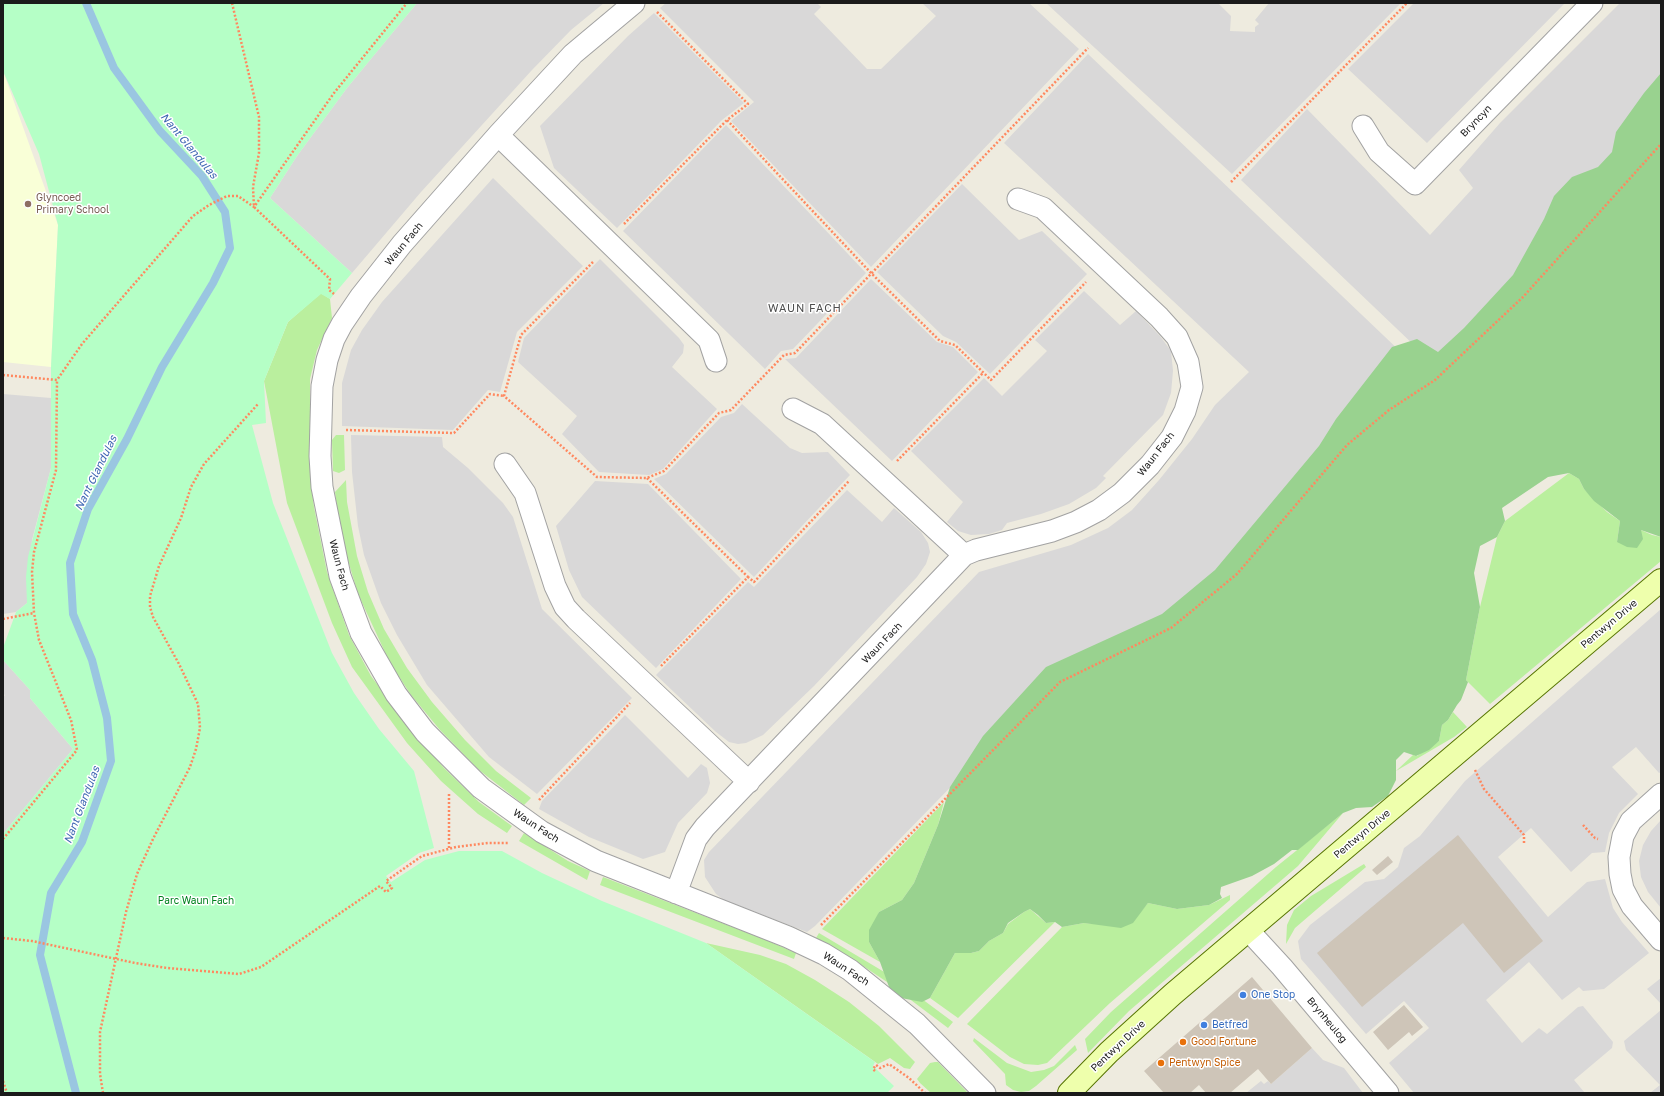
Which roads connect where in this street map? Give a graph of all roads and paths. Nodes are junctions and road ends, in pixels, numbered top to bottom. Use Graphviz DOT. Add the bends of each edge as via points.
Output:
graph roads {
  1 [pos="232,3"];
  2 [pos="407,3"];
  3 [pos="634,3"];
  4 [pos="1407,3"];
  5 [pos="1592,3"];
  6 [pos="654,9"];
  7 [pos="1088,48"];
  8 [pos="727,120"];
  9 [pos="1363,126"];
  10 [pos="498,135"];
  11 [pos="1661,144"];
  12 [pos="1231,182"];
  13 [pos="1018,199"];
  14 [pos="254,208"];
  15 [pos="608,240"];
  16 [pos="1104,263"];
  17 [pos="871,273"];
  18 [pos="334,294"];
  19 [pos="716,361"];
  20 [pos="983,373"];
  21 [pos="3,375"];
  22 [pos="57,380"];
  23 [pos="504,396"];
  24 [pos="258,404"];
  25 [pos="793,409"];
  26 [pos="342,430"];
  27 [pos="863,461"];
  28 [pos="505,464"];
  29 [pos="647,478"];
  30 [pos="881,478"];
  31 [pos="964,555"];
  32 [pos="748,577"];
  33 [pos="1661,580"];
  34 [pos="34,613"];
  35 [pos="3,619"];
  36 [pos="644,684"];
  37 [pos="1474,765"];
  38 [pos="749,782"];
  39 [pos="449,794"];
  40 [pos="1661,794"];
  41 [pos="534,804"];
  42 [pos="3,838"];
  43 [pos="508,843"];
  44 [pos="1524,843"];
  45 [pos="449,849"];
  46 [pos="676,893"];
  47 [pos="818,929"];
  48 [pos="1248,930"];
  49 [pos="3,938"];
  50 [pos="1661,940"];
  51 [pos="115,959"];
  52 [pos="875,1070"];
  53 [pos="3,1081"];
  54 [pos="7,1093"];
  55 [pos="103,1093"];
  56 [pos="925,1093"];
  57 [pos="985,1093"];
  58 [pos="1069,1093"];
  59 [pos="1388,1093"];
  1 -- 14 [label="path" via="259,117 260,146 253,187"];
  2 -- 14 [label="path" via="339,87"];
  3 -- 10 [label="street, Waun Fach" via="573,54"];
  4 -- 12 [label="path"];
  5 -- 9 [label="street, Bryncyn" via="1415,184 1379,152"];
  6 -- 8 [label="path" via="748,104"];
  7 -- 17 [label="path"];
  8 -- 15 [label="path"];
  8 -- 17 [label="path"];
  10 -- 15 [label="street"];
  10 -- 46 [label="street, Waun Fach" via="402,244 361,296 334,339 322,386 320,418 322,487 340,576 361,633 396,694 426,732 481,788 562,844 596,861"];
  11 -- 47 [label="path" via="1512,307 1435,380 1389,410 1347,445 1237,574 1170,628 1060,682"];
  13 -- 16 [label="street, Waun Fach" via="1044,208"];
  14 -- 18 [label="path" via="330,279 329,290"];
  14 -- 22 [label="path" via="238,196 227,196 193,216 82,344"];
  15 -- 19 [label="street" via="709,340"];
  15 -- 23 [label="path" via="593,262 521,335"];
  16 -- 20 [label="path" via="991,380"];
  16 -- 31 [label="street, Waun Fach" via="1159,316 1177,338 1188,362 1192,387 1185,411 1172,437 1150,465 1122,493 1099,510 1052,531"];
  17 -- 20 [label="path" via="940,341 955,345"];
  17 -- 29 [label="path" via="795,354 784,355 731,410 719,413 664,471"];
  20 -- 30 [label="path"];
  21 -- 22 [label="path"];
  22 -- 34 [label="path" via="56,470 34,552"];
  23 -- 26 [label="path" via="490,394 454,433"];
  23 -- 29 [label="path" via="596,477"];
  24 -- 51 [label="path" via="204,464 191,486 181,518 153,582 150,601 153,617 198,704 200,728 190,767 137,874"];
  25 -- 27 [label="street" via="822,424"];
  27 -- 30 [label="street"];
  27 -- 32 [label="path" via="853,477 754,582"];
  28 -- 36 [label="street" via="525,494 555,586 565,607"];
  29 -- 32 [label="path"];
  30 -- 31 [label="street"];
  31 -- 38 [label="street, Waun Fach"];
  32 -- 36 [label="path"];
  33 -- 48 [label="street, Pentwyn Drive"];
  34 -- 35 [label="path"];
  34 -- 42 [label="path" via="40,640 71,720 77,750"];
  36 -- 38 [label="street"];
  36 -- 41 [label="path" via="636,697"];
  37 -- 44 [label="path" via="1484,789 1524,835"];
  38 -- 46 [label="street, Waun Fach" via="696,839"];
  39 -- 45 [label="path"];
  40 -- 50 [label="street" via="1632,821 1623,836 1619,857 1623,889 1632,906"];
  43 -- 45 [label="path" via="488,843"];
  45 -- 51 [label="path" via="422,856 386,881 392,888 386,892 380,886 261,967 239,974 217,973"];
  46 -- 57 [label="street, Waun Fach" via="794,940 850,970 917,1024"];
  48 -- 58 [label="street, Pentwyn Drive" via="1173,994"];
  48 -- 59 [label="street, Brynheulog"];
  49 -- 51 [label="path" via="32,941"];
  51 -- 55 [label="path" via="110,994 100,1032 100,1074"];
  52 -- 56 [label="path" via="873,1069 876,1065 880,1068 889,1064"];
  53 -- 54 [label="path"];
}
